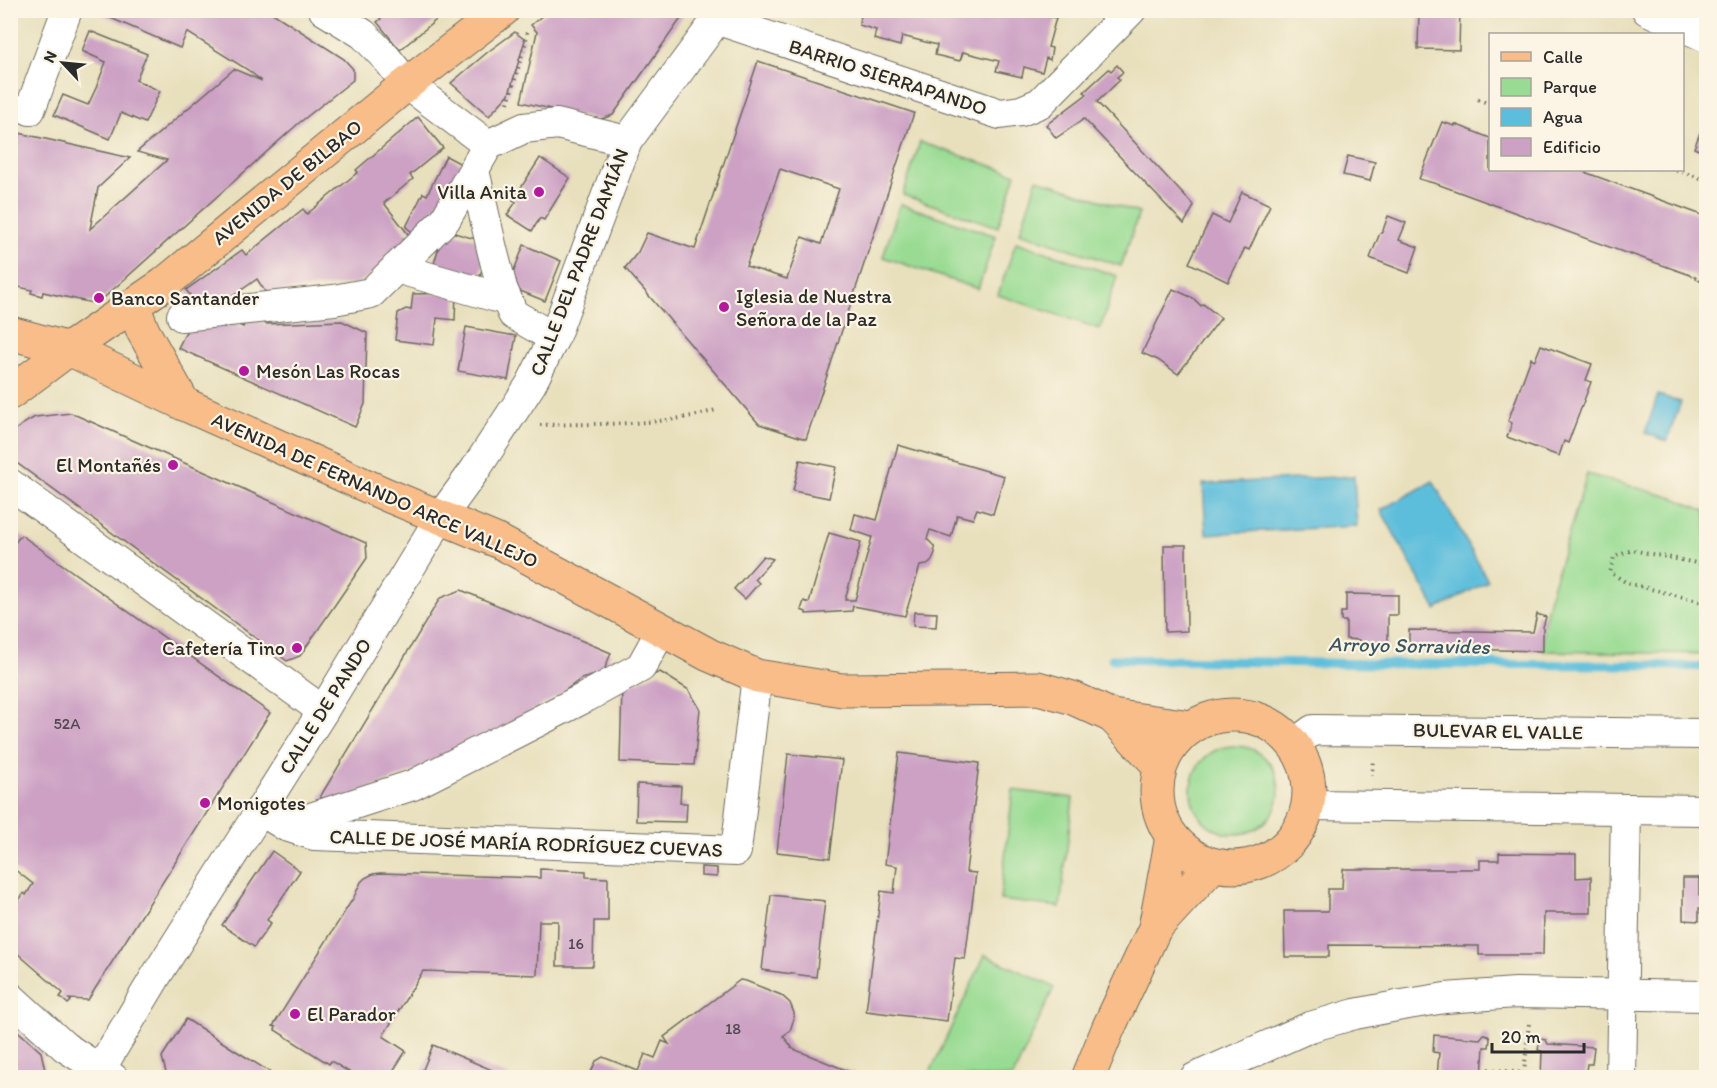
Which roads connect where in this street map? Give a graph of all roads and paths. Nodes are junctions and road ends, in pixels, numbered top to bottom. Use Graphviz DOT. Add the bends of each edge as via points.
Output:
graph roads {
  1 [pos="67,10"];
  2 [pos="324,10"];
  3 [pos="1131,10"];
  4 [pos="1647,10"];
  5 [pos="720,15"];
  6 [pos="515,19"];
  7 [pos="1707,37"];
  8 [pos="407,84"];
  9 [pos="1478,99"];
  10 [pos="1489,103"];
  11 [pos="30,110"];
  12 [pos="627,141"];
  13 [pos="487,152"];
  14 [pos="1679,171"];
  15 [pos="1707,180"];
  16 [pos="396,268"];
  17 [pos="507,300"];
  18 [pos="133,306"];
  19 [pos="182,316"];
  20 [pos="10,333"];
  21 [pos="554,338"];
  22 [pos="69,349"];
  23 [pos="10,393"];
  24 [pos="184,404"];
  25 [pos="716,410"];
  26 [pos="503,426"];
  27 [pos="10,484"];
  28 [pos="440,518"];
  29 [pos="1707,564"];
  30 [pos="1707,603"];
  31 [pos="662,629"];
  32 [pos="757,676"];
  33 [pos="323,711"];
  34 [pos="1112,716"];
  35 [pos="1191,727"];
  36 [pos="1707,734"];
  37 [pos="1294,744"];
  38 [pos="1160,766"];
  39 [pos="1308,805"];
  40 [pos="1626,809"];
  41 [pos="260,810"];
  42 [pos="1707,810"];
  43 [pos="286,826"];
  44 [pos="1172,837"];
  45 [pos="1213,865"];
  46 [pos="1155,928"];
  47 [pos="1532,993"];
  48 [pos="1622,996"];
  49 [pos="1707,996"];
  50 [pos="10,997"];
  51 [pos="1488,1069"];
  52 [pos="103,1075"];
  53 [pos="1088,1077"];
  54 [pos="1195,1077"];
  55 [pos="1621,1077"];
  1 -- 11 [label="street"];
  2 -- 8 [label="street" via="363,34"];
  3 -- 5 [label="street, BARRIO SIERRAPANDO" via="1040,103 1000,114"];
  4 -- 7 [label="street"];
  5 -- 12 [label="street, CALLE DEL PADRE DAMIÁN"];
  6 -- 8 [label="main road, AVENIDA DE BILBAO"];
  6 -- 13 [label="path" via="526,40"];
  8 -- 13 [label="street"];
  8 -- 18 [label="main road, AVENIDA DE BILBAO"];
  9 -- 10 [label="path"];
  12 -- 13 [label="street" via="557,124 524,128"];
  12 -- 21 [label="street, CALLE DEL PADRE DAMIÁN"];
  13 -- 16 [label="street" via="445,220"];
  13 -- 17 [label="street" via="492,249"];
  14 -- 15 [label="path"];
  16 -- 17 [label="street"];
  16 -- 19 [label="street" via="371,292 334,300"];
  17 -- 21 [label="street" via="513,314"];
  18 -- 22 [label="main road, AVENIDA DE BILBAO"];
  18 -- 24 [label="main road" via="143,332"];
  20 -- 22 [label="main road, AVENIDA DE FERNANDO ARCE VALLEJO"];
  21 -- 26 [label="street, CALLE DEL PADRE DAMIÁN" via="531,384"];
  22 -- 23 [label="main road, AVENIDA DE BILBAO"];
  22 -- 24 [label="main road, AVENIDA DE FERNANDO ARCE VALLEJO"];
  24 -- 28 [label="main road, AVENIDA DE FERNANDO ARCE VALLEJO"];
  25 -- 26 [label="path" via="661,421"];
  26 -- 28 [label="street, CALLE DEL PADRE DAMIÁN"];
  27 -- 33 [label="street"];
  28 -- 31 [label="main road, AVENIDA DE FERNANDO ARCE VALLEJO" via="500,542"];
  28 -- 33 [label="street, CALLE DE PANDO"];
  29 -- 30 [label="path" via="1632,550 1614,556 1610,572 1627,584"];
  31 -- 32 [label="main road, AVENIDA DE FERNANDO ARCE VALLEJO"];
  31 -- 43 [label="street, CALLE DE JOSÉ MARÍA RODRÍGUEZ CUEVAS" via="641,667 586,697 413,785"];
  32 -- 34 [label="main road, AVENIDA DE FERNANDO ARCE VALLEJO" via="842,690 1038,688"];
  32 -- 43 [label="street, CALLE DE JOSÉ MARÍA RODRÍGUEZ CUEVAS" via="736,851 314,835"];
  33 -- 41 [label="street, CALLE DE PANDO"];
  34 -- 35 [label="main road, AVENIDA DE FERNANDO ARCE VALLEJO"];
  34 -- 38 [label="main road, AVENIDA DE FERNANDO ARCE VALLEJO"];
  35 -- 37 [label="main road" via="1211,717 1234,714 1257,718 1277,728"];
  35 -- 38 [label="main road" via="1172,744"];
  36 -- 37 [label="street, BULEVAR EL VALLE" via="1314,730"];
  37 -- 39 [label="main road" via="1309,784"];
  38 -- 44 [label="main road" via="1156,791 1161,815"];
  39 -- 40 [label="street"];
  39 -- 45 [label="main road" via="1302,825 1274,856 1234,868"];
  40 -- 42 [label="street"];
  40 -- 48 [label="street"];
  41 -- 43 [label="street, CALLE DE JOSÉ MARÍA RODRÍGUEZ CUEVAS"];
  41 -- 52 [label="street, CALLE DE PANDO"];
  44 -- 45 [label="main road" via="1190,855"];
  44 -- 46 [label="main road"];
  45 -- 46 [label="main road"];
  46 -- 53 [label="main road"];
  47 -- 48 [label="street"];
  47 -- 51 [label="path" via="1524,1073"];
  47 -- 54 [label="street" via="1445,998 1355,1014 1310,1027"];
  48 -- 49 [label="street"];
  48 -- 55 [label="street"];
  50 -- 52 [label="street"];
}
